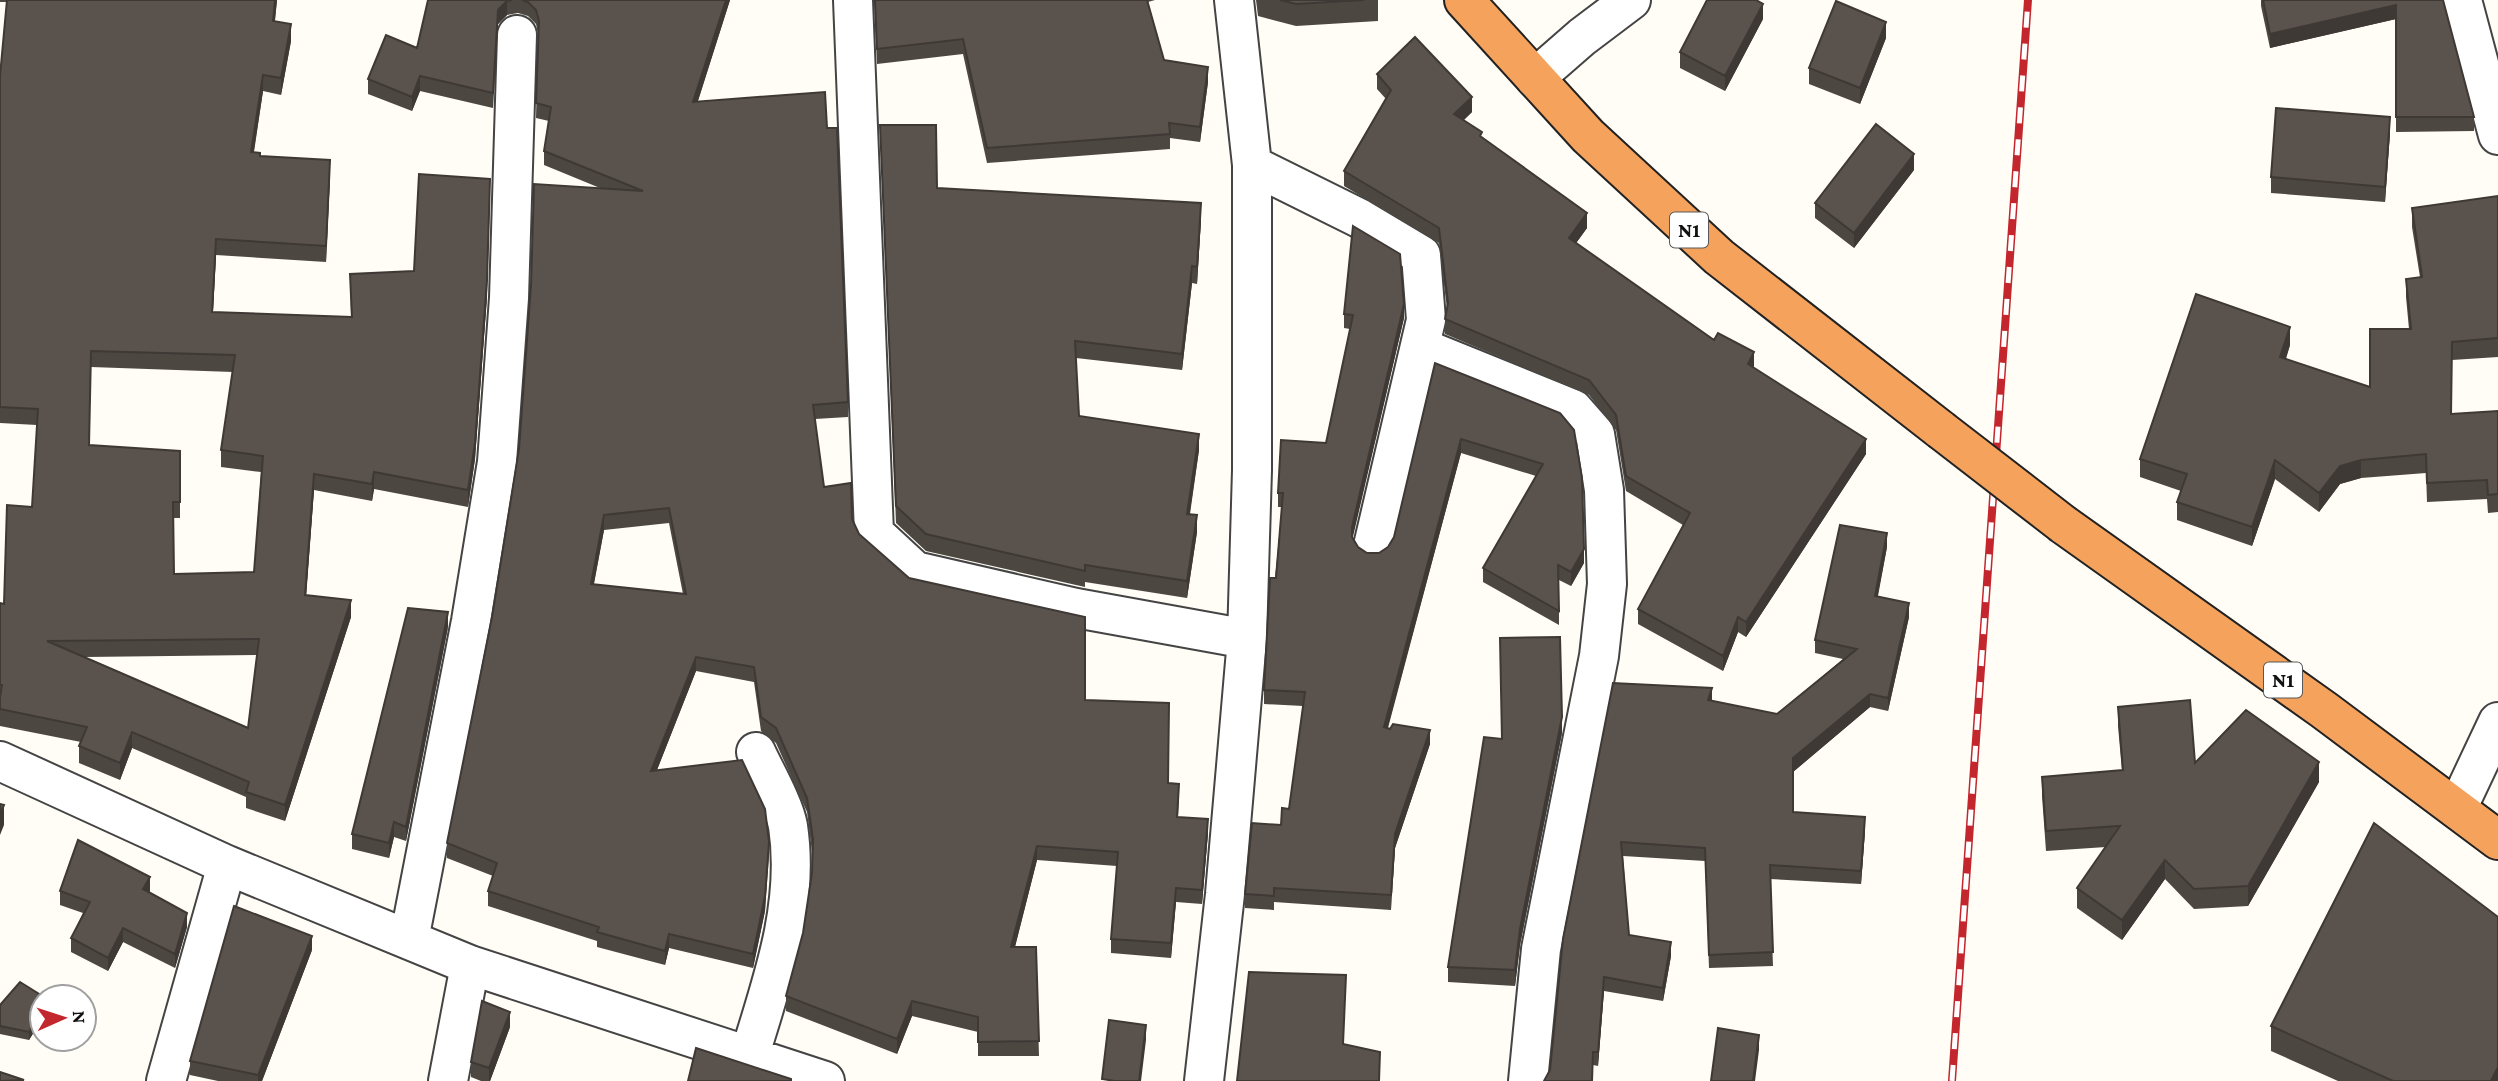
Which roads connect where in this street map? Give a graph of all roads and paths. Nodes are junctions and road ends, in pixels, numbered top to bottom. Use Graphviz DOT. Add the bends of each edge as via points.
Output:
graph roads {
  1 [pos="853,0"];
  2 [pos="1234,0"];
  3 [pos="1464,0"];
  4 [pos="1631,0"];
  5 [pos="2462,0"];
  6 [pos="517,35"];
  7 [pos="1535,78"];
  8 [pos="2498,135"];
  9 [pos="1252,165"];
  10 [pos="1420,346"];
  11 [pos="1373,545"];
  12 [pos="1247,639"];
  13 [pos="2498,722"];
  14 [pos="756,752"];
  15 [pos="0,761"];
  16 [pos="2457,810"];
  17 [pos="2498,840"];
  18 [pos="227,865"];
  19 [pos="410,940"];
  20 [pos="470,965"];
  21 [pos="749,1057"];
  22 [pos="166,1081"];
  23 [pos="447,1081"];
  24 [pos="825,1081"];
  25 [pos="1204,1081"];
  26 [pos="1528,1081"];
  1 -- 12 [label="street" via="874,533 915,571 1076,608"];
  2 -- 9 [label="street"];
  3 -- 7 [label="highway, N1"];
  4 -- 7 [label="street"];
  5 -- 8 [label="street"];
  6 -- 19 [label="street" via="509,298 497,462"];
  7 -- 16 [label="highway, N1, bridge" via="1588,136 1719,257 2064,525"];
  9 -- 10 [label="street" via="1359,218 1421,255 1426,320"];
  9 -- 12 [label="street"];
  10 -- 11 [label="street"];
  10 -- 26 [label="street" via="1573,409 1595,434 1604,490 1607,584 1599,656 1541,949"];
  12 -- 25 [label="street"];
  13 -- 16 [label="street"];
  14 -- 21 [label="street" via="788,824 790,908"];
  15 -- 18 [label="street"];
  16 -- 17 [label="highway, N1"];
  18 -- 19 [label="street"];
  18 -- 22 [label="street"];
  19 -- 20 [label="street"];
  20 -- 21 [label="street"];
  20 -- 23 [label="street"];
  21 -- 24 [label="street"];
}
